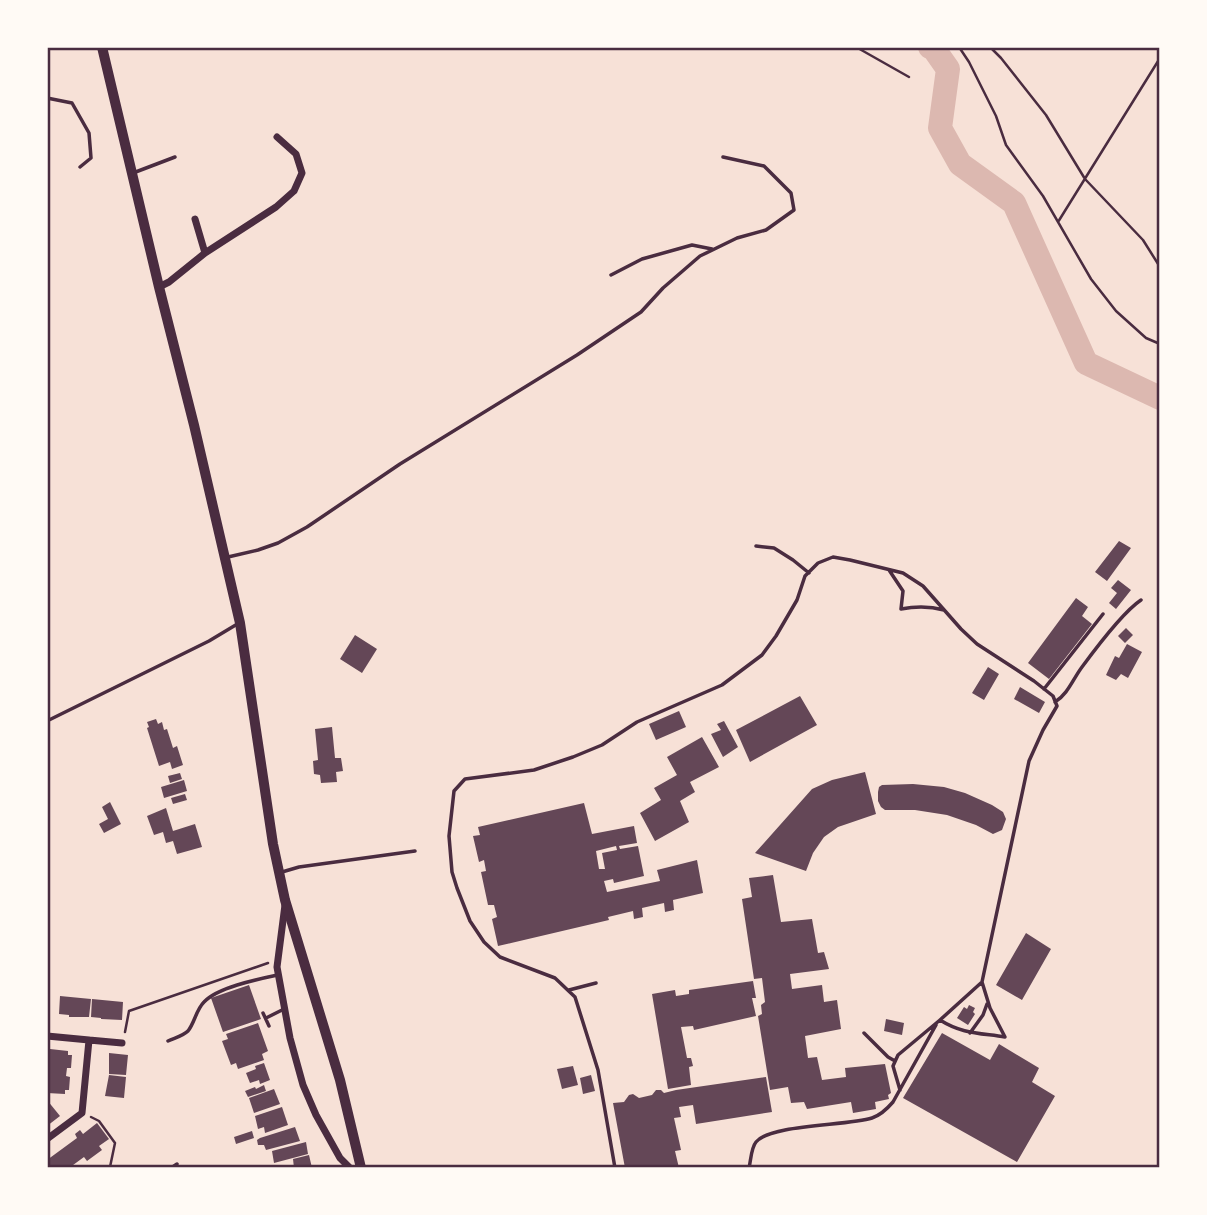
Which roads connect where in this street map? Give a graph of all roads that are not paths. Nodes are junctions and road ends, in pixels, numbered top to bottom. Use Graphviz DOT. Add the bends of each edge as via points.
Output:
graph roads {
  1 [pos="102,47"];
  2 [pos="47,98"];
  3 [pos="277,137"];
  4 [pos="723,156"];
  5 [pos="175,157"];
  6 [pos="80,167"];
  7 [pos="131,174"];
  8 [pos="195,219"];
  9 [pos="714,249"];
  10 [pos="205,253"];
  11 [pos="611,275"];
  12 [pos="159,287"];
  13 [pos="755,546"];
  14 [pos="226,558"];
  15 [pos="888,569"];
  16 [pos="809,572"];
  17 [pos="1141,600"];
  18 [pos="946,610"];
  19 [pos="1103,614"];
  20 [pos="240,623"];
  21 [pos="1044,690"];
  22 [pos="1055,702"];
  23 [pos="47,720"];
  24 [pos="415,851"];
  25 [pos="280,872"];
  26 [pos="285,900"];
  27 [pos="278,975"];
  28 [pos="982,982"];
  29 [pos="596,983"];
  30 [pos="569,990"];
  31 [pos="988,1002"];
  32 [pos="284,1009"];
  33 [pos="263,1013"];
  34 [pos="266,1018"];
  35 [pos="939,1022"];
  36 [pos="269,1026"];
  37 [pos="864,1033"];
  38 [pos="970,1033"];
  39 [pos="47,1036"];
  40 [pos="89,1040"];
  41 [pos="168,1041"];
  42 [pos="122,1043"];
  43 [pos="895,1061"];
  44 [pos="900,1090"];
  45 [pos="47,1139"];
  46 [pos="177,1164"];
  47 [pos="171,1168"];
  48 [pos="350,1168"];
  49 [pos="361,1168"];
  50 [pos="615,1168"];
  51 [pos="749,1168"];
  1 -- 7 [label="main road"];
  2 -- 6 [label="lane" via="72,103 89,132 91,158"];
  3 -- 10 [label="street" via="296,153 302,173 294,191"];
  4 -- 9 [label="lane" via="764,166 791,193 794,210 766,230"];
  5 -- 7 [label="lane"];
  7 -- 12 [label="main road"];
  8 -- 10 [label="street"];
  9 -- 11 [label="lane" via="692,245 642,259"];
  9 -- 14 [label="lane" via="700,256 640,312 307,527 278,543"];
  10 -- 12 [label="street"];
  12 -- 14 [label="main road"];
  13 -- 16 [label="lane" via="774,548"];
  14 -- 20 [label="main road"];
  15 -- 16 [label="lane" via="832,557"];
  15 -- 18 [label="lane" via="923,586"];
  15 -- 18 [label="lane" via="903,591 901,609 929,606"];
  16 -- 30 [label="lane" via="762,655 722,685 637,722 602,746 534,770 465,779 454,791 449,836 452,872 471,921 500,957 555,978"];
  17 -- 22 [label="lane"];
  18 -- 21 [label="lane" via="977,644"];
  19 -- 21 [label="lane"];
  20 -- 23 [label="lane"];
  20 -- 25 [label="main road"];
  21 -- 22 [label="lane"];
  22 -- 28 [label="lane" via="1029,761"];
  24 -- 25 [label="lane"];
  25 -- 26 [label="main road"];
  26 -- 27 [label="street"];
  26 -- 49 [label="main road" via="340,1080"];
  27 -- 32 [label="street"];
  27 -- 41 [label="lane" via="216,993 205,1000 187,1033"];
  28 -- 31 [label="lane"];
  28 -- 35 [label="lane"];
  29 -- 30 [label="lane"];
  30 -- 50 [label="lane" via="598,1070"];
  31 -- 38 [label="lane"];
  31 -- 38 [label="lane" via="1005,1037"];
  32 -- 34 [label="lane"];
  32 -- 48 [label="street" via="303,1085 328,1139"];
  33 -- 34 [label="lane"];
  34 -- 36 [label="lane"];
  35 -- 38 [label="lane"];
  35 -- 43 [label="lane"];
  35 -- 44 [label="lane"];
  37 -- 43 [label="lane"];
  39 -- 40 [label="street"];
  40 -- 42 [label="street"];
  40 -- 45 [label="street" via="81,1113"];
  43 -- 44 [label="lane"];
  44 -- 51 [label="lane" via="886,1111 872,1118 762,1136 754,1144"];
  46 -- 47 [label="lane"];
}
